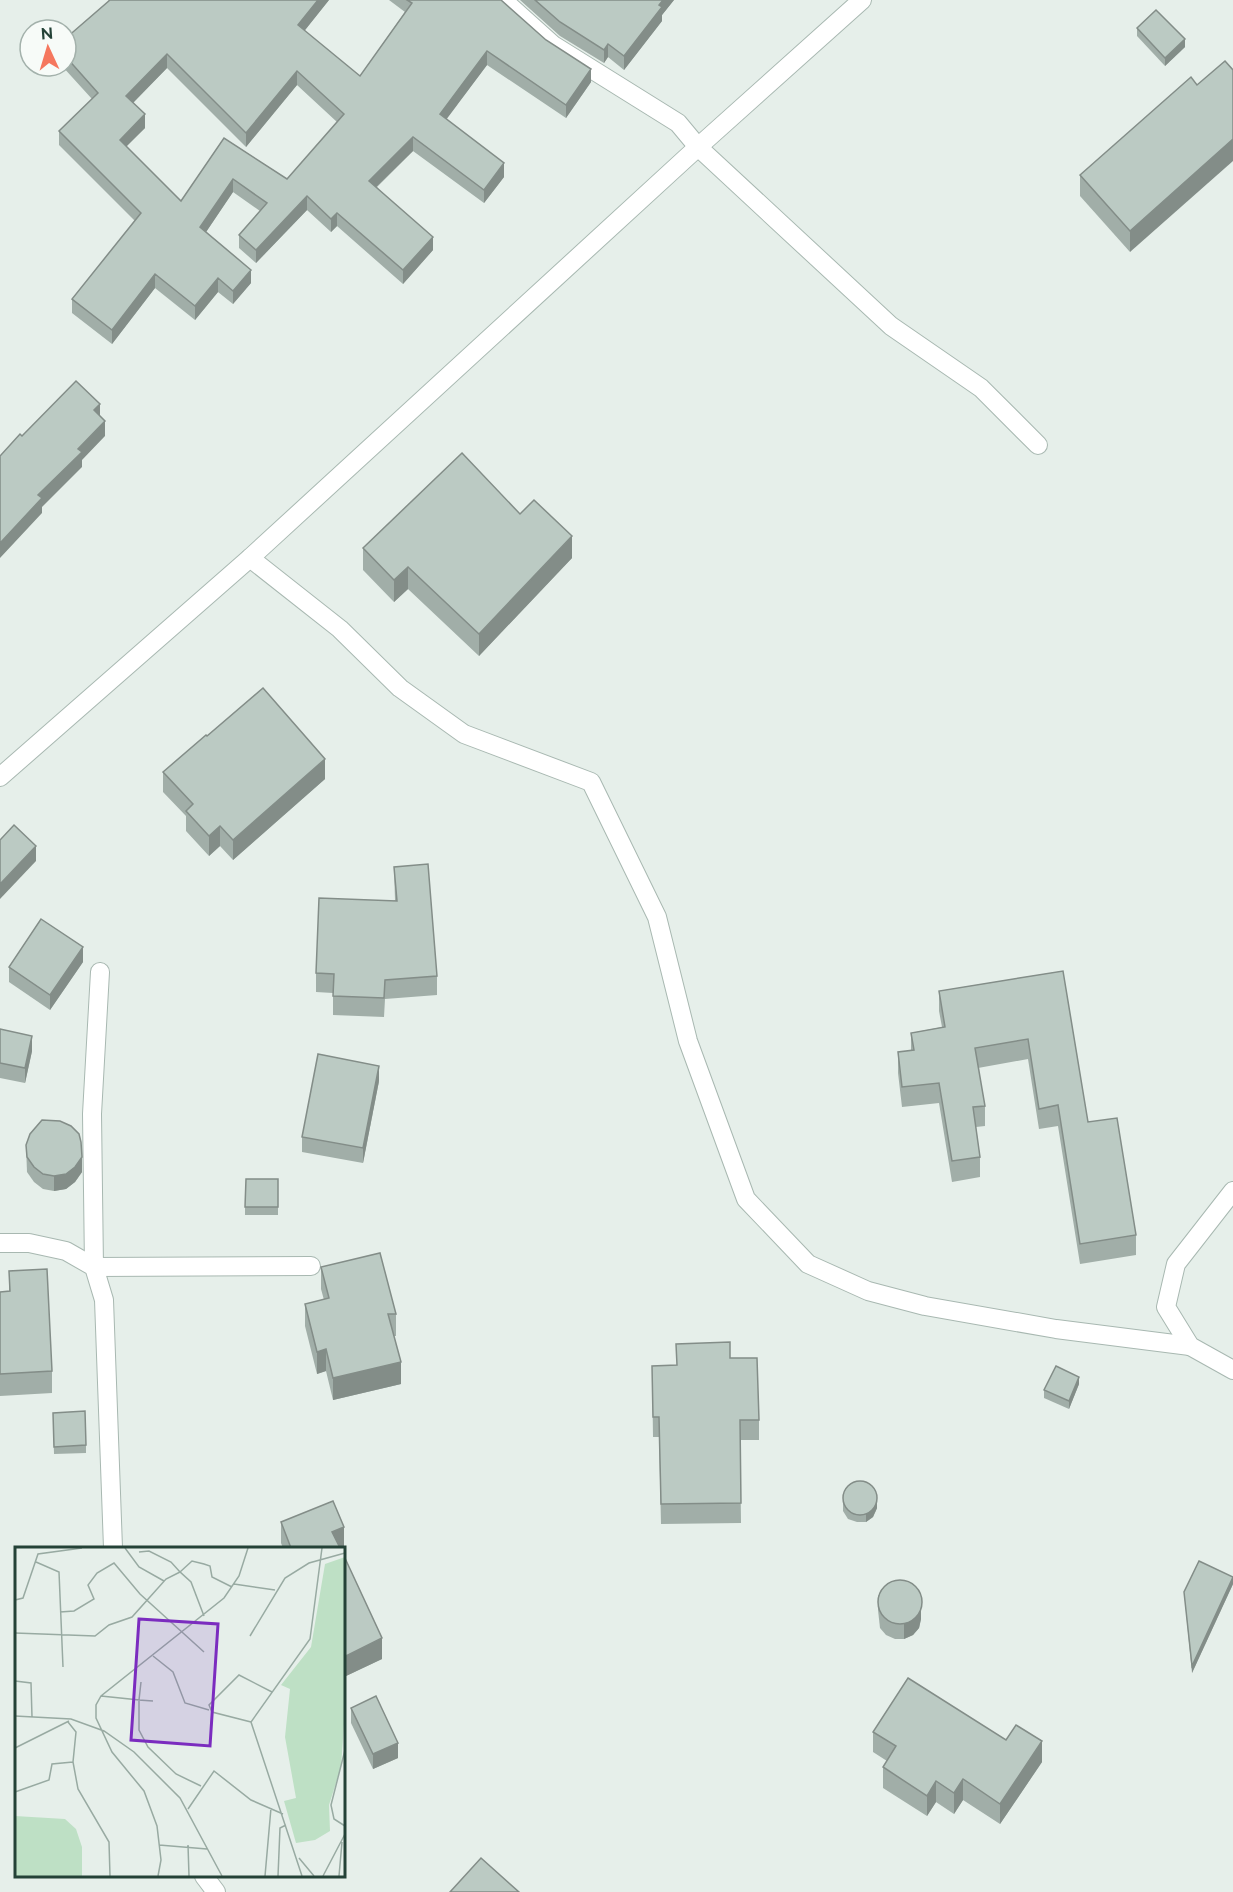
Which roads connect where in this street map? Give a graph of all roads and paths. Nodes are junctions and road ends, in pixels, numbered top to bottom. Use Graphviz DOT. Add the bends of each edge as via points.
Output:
graph roads {
  1 [pos="504,0"];
  2 [pos="862,0"];
  3 [pos="698,147"];
  4 [pos="1038,445"];
  5 [pos="250,558"];
  6 [pos="0,777"];
  7 [pos="100,972"];
  8 [pos="1233,1191"];
  9 [pos="0,1243"];
  10 [pos="311,1266"];
  11 [pos="94,1267"];
  12 [pos="1190,1346"];
  13 [pos="1233,1370"];
  14 [pos="113,1547"];
  15 [pos="205,1877"];
  16 [pos="216,1892"];
  1 -- 3 [label="street" via="553,45 678,123"];
  2 -- 3 [label="street"];
  3 -- 4 [label="street" via="891,326 981,388"];
  3 -- 5 [label="street"];
  5 -- 6 [label="street"];
  5 -- 12 [label="street" via="340,629 400,688 464,734 591,782 657,917 688,1041 746,1199 808,1264 868,1291 925,1306 1056,1329"];
  7 -- 11 [label="street" via="92,1114"];
  8 -- 12 [label="street" via="1176,1264 1166,1307"];
  9 -- 11 [label="street" via="29,1243 66,1251"];
  10 -- 11 [label="street"];
  11 -- 14 [label="street" via="104,1300"];
  12 -- 13 [label="street"];
  15 -- 16 [label="street"];
}
